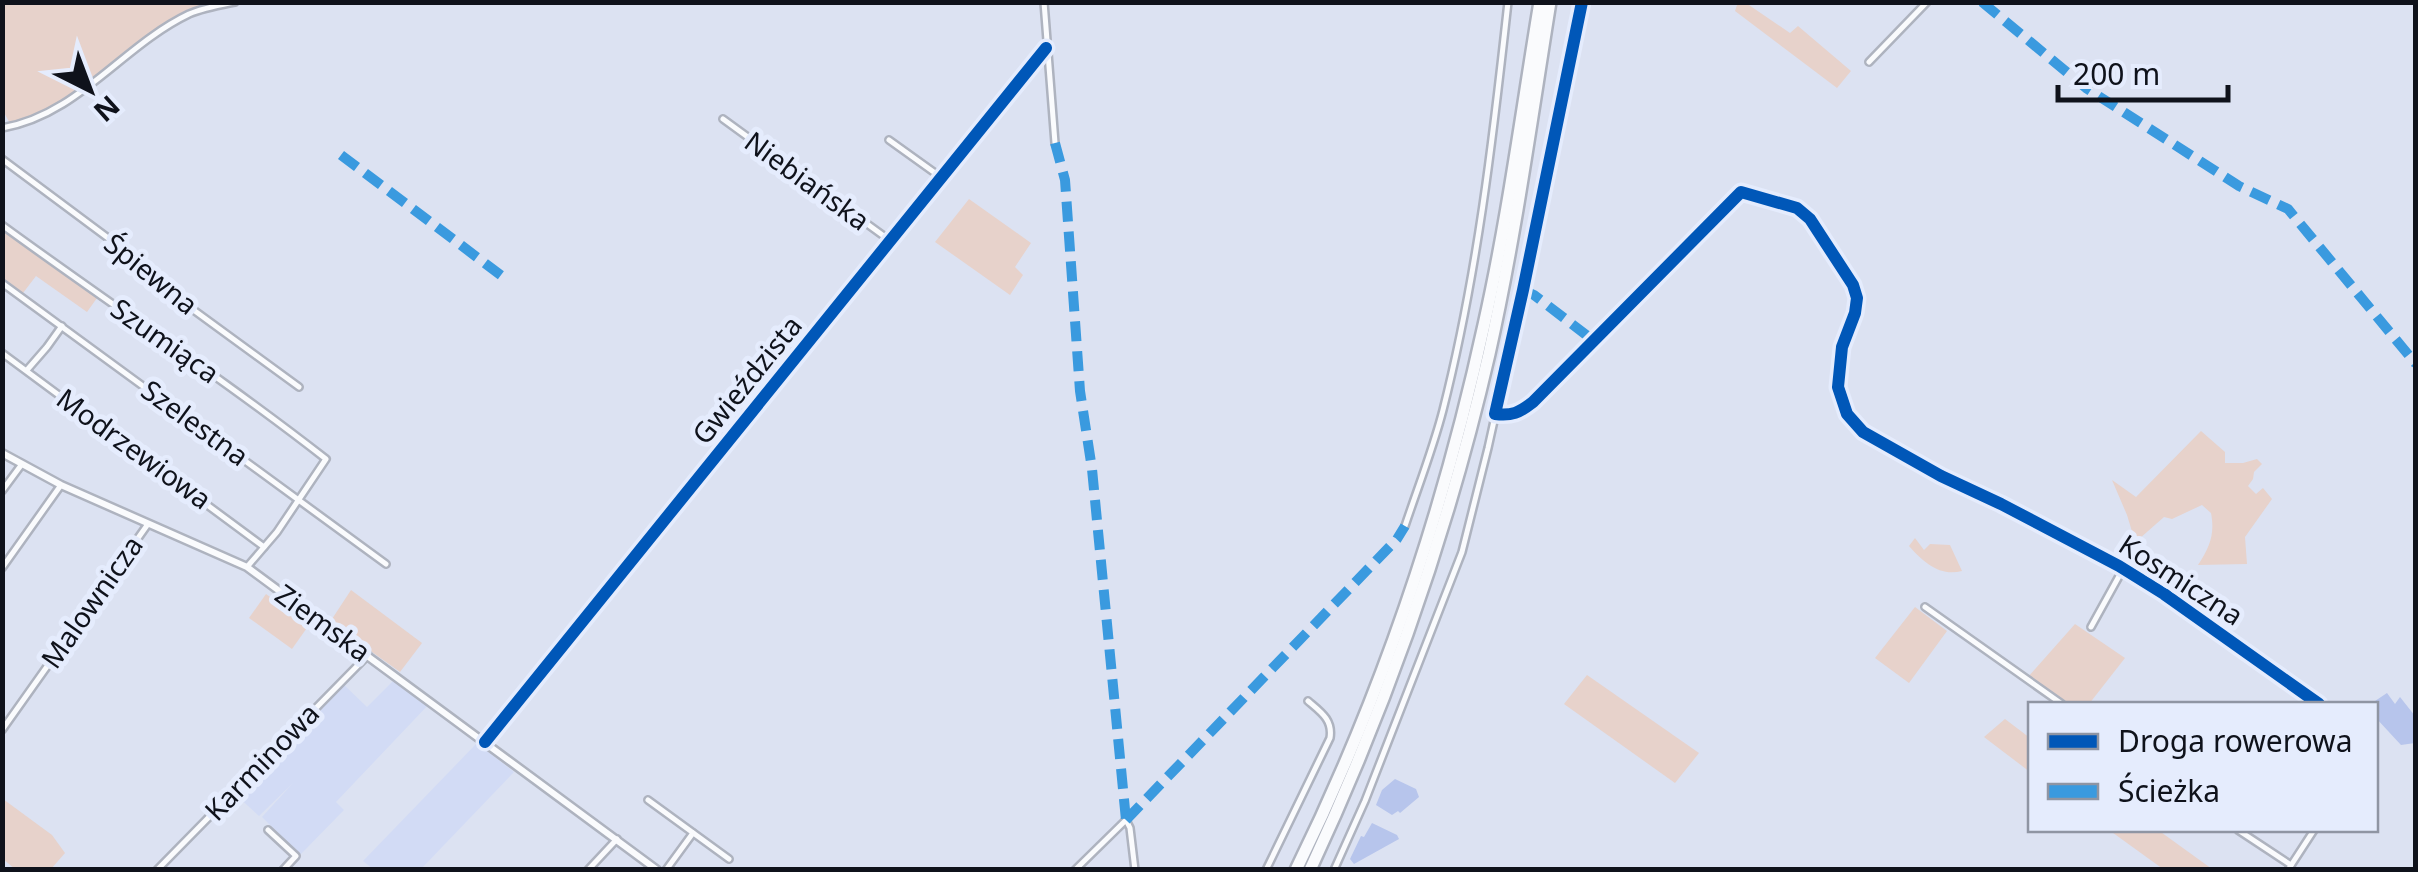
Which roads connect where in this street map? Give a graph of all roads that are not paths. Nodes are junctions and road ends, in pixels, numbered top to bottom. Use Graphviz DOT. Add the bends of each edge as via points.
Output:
graph roads {
  1 [pos="235,2"];
  2 [pos="1044,2"];
  3 [pos="1508,2"];
  4 [pos="1540,2"];
  5 [pos="1550,2"];
  6 [pos="1582,2"];
  7 [pos="1927,2"];
  8 [pos="1046,48"];
  9 [pos="1869,62"];
  10 [pos="722,120"];
  11 [pos="2,128"];
  12 [pos="889,140"];
  13 [pos="1056,143"];
  14 [pos="2,159"];
  15 [pos="942,178"];
  16 [pos="2,224"];
  17 [pos="892,242"];
  18 [pos="2,283"];
  19 [pos="62,326"];
  20 [pos="2,352"];
  21 [pos="27,370"];
  22 [pos="299,387"];
  23 [pos="1533,402"];
  24 [pos="1495,414"];
  25 [pos="2,453"];
  26 [pos="22,464"];
  27 [pos="61,484"];
  28 [pos="2,491"];
  29 [pos="298,498"];
  30 [pos="2008,509"];
  31 [pos="148,523"];
  32 [pos="1406,526"];
  33 [pos="264,547"];
  34 [pos="386,564"];
  35 [pos="247,567"];
  36 [pos="2,568"];
  37 [pos="2124,569"];
  38 [pos="1925,607"];
  39 [pos="2091,627"];
  40 [pos="368,655"];
  41 [pos="1308,701"];
  42 [pos="2059,702"];
  43 [pos="2316,702"];
  44 [pos="2,730"];
  45 [pos="486,742"];
  46 [pos="648,800"];
  47 [pos="268,830"];
  48 [pos="2241,832"];
  49 [pos="2313,832"];
  50 [pos="693,833"];
  51 [pos="617,839"];
  52 [pos="729,860"];
  53 [pos="2289,867"];
  54 [pos="157,870"];
  55 [pos="283,870"];
  56 [pos="588,870"];
  57 [pos="657,870"];
  58 [pos="666,870"];
  59 [pos="1075,870"];
  60 [pos="1136,870"];
  61 [pos="1266,870"];
  62 [pos="1296,870"];
  63 [pos="1310,870"];
  64 [pos="1334,870"];
  1 -- 11 [label="street" via="189,14 45,116"];
  2 -- 8 [label="street"];
  3 -- 32 [label="street" via="1477,250 1440,420"];
  4 -- 62 [label="highway" via="1500,246 1455,447 1378,682"];
  5 -- 63 [label="highway" via="1503,287 1465,450 1396,666"];
  6 -- 24 [label="street"];
  7 -- 9 [label="street"];
  8 -- 13 [label="street"];
  8 -- 15 [label="street, Gwieździsta"];
  10 -- 17 [label="street, Niebiańska"];
  12 -- 15 [label="street"];
  14 -- 22 [label="street, Śpiewna"];
  15 -- 17 [label="street, Gwieździsta"];
  16 -- 29 [label="street, Szumiąca" via="326,459"];
  17 -- 45 [label="street, Gwieździsta"];
  18 -- 19 [label="street, Szelestna"];
  19 -- 21 [label="street"];
  19 -- 29 [label="street, Szelestna"];
  20 -- 21 [label="street, Modrzewiowa"];
  21 -- 33 [label="street, Modrzewiowa"];
  23 -- 24 [label="street" via="1511,416"];
  24 -- 64 [label="street" via="1462,552"];
  25 -- 26 [label="street, Ziemska"];
  26 -- 27 [label="street, Ziemska"];
  26 -- 28 [label="street"];
  27 -- 31 [label="street, Ziemska"];
  27 -- 36 [label="street"];
  29 -- 33 [label="street"];
  29 -- 34 [label="street, Szelestna"];
  30 -- 37 [label="street, Kosmiczna"];
  31 -- 35 [label="street, Ziemska"];
  31 -- 44 [label="street, Malownicza"];
  33 -- 35 [label="street"];
  35 -- 40 [label="street, Ziemska"];
  37 -- 39 [label="street"];
  37 -- 43 [label="street, Kosmiczna"];
  38 -- 42 [label="street"];
  40 -- 45 [label="street, Ziemska"];
  40 -- 54 [label="street, Karminowa"];
  41 -- 61 [label="street" via="1328,720 1330,738"];
  45 -- 51 [label="street, Ziemska"];
  46 -- 50 [label="street"];
  47 -- 55 [label="street" via="296,856"];
  48 -- 53 [label="street"];
  49 -- 53 [label="street"];
  50 -- 52 [label="street"];
  50 -- 58 [label="street"];
  51 -- 56 [label="street"];
  51 -- 57 [label="street, Ziemska"];
  59 -- 60 [label="street" via="1126,820"];
}
